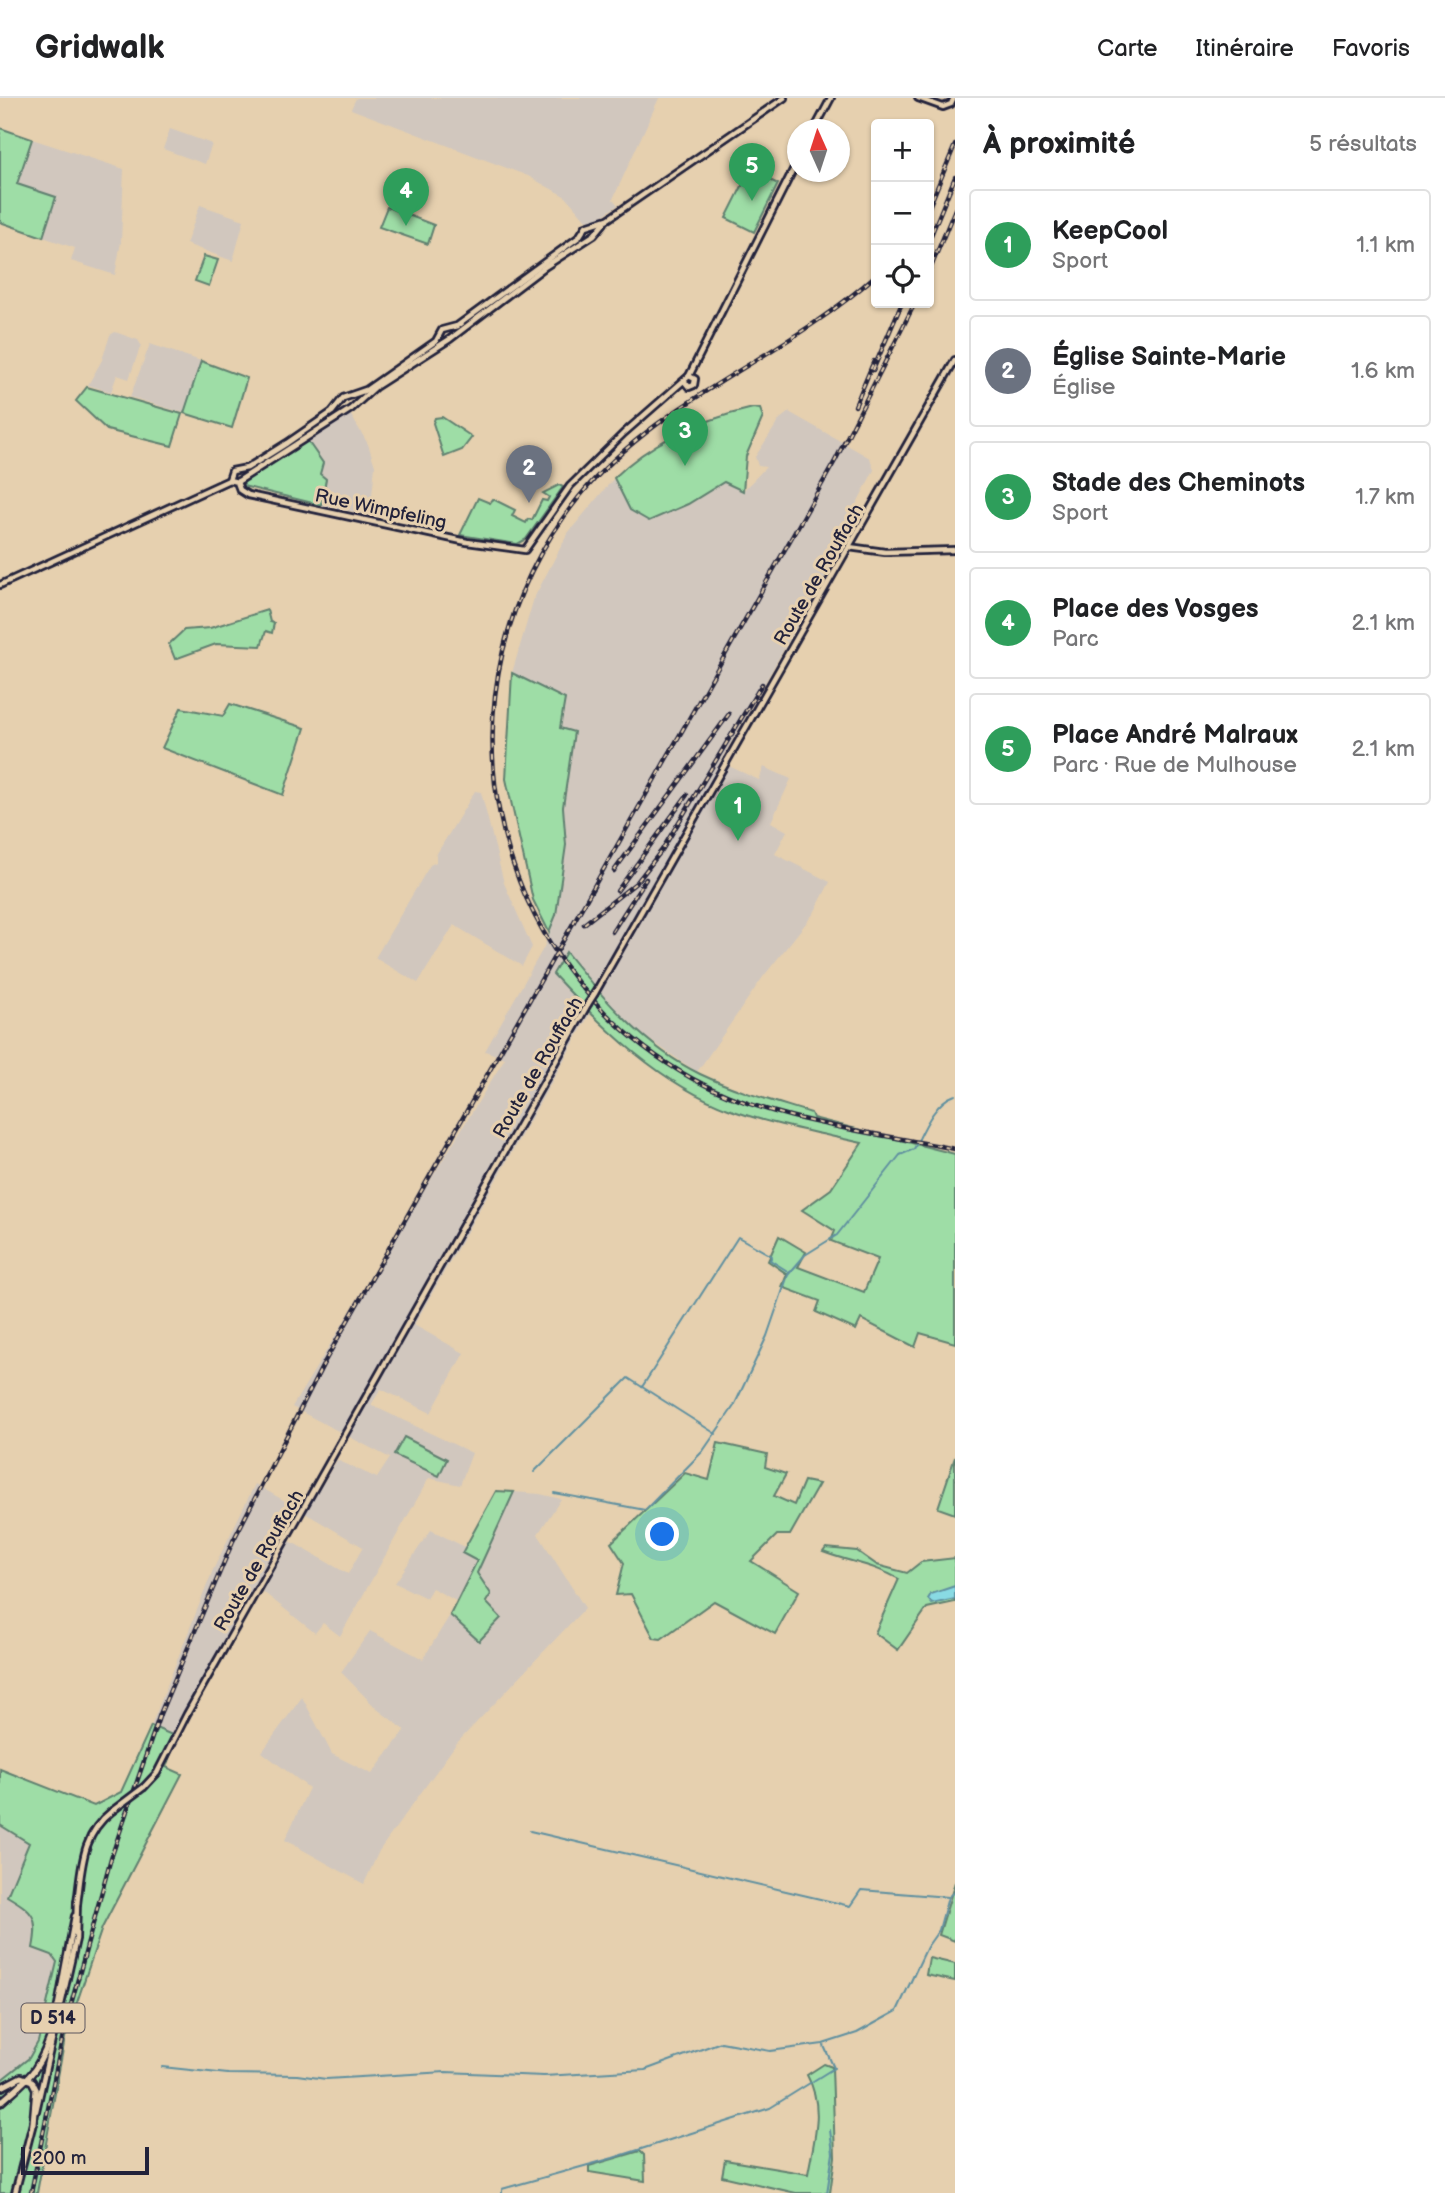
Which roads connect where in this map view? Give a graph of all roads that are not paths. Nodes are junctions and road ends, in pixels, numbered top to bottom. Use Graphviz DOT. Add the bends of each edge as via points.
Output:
graph roads {
  1 [pos="784,98"];
  2 [pos="831,98"];
  3 [pos="918,98"];
  4 [pos="954,98"];
  5 [pos="820,119"];
  6 [pos="787,182"];
  7 [pos="594,230"];
  8 [pos="584,231"];
  9 [pos="447,328"];
  10 [pos="440,333"];
  11 [pos="449,338"];
  12 [pos="955,360"];
  13 [pos="692,377"];
  14 [pos="686,383"];
  15 [pos="348,397"];
  16 [pos="340,403"];
  17 [pos="354,405"];
  18 [pos="348,410"];
  19 [pos="235,470"];
  20 [pos="229,480"];
  21 [pos="238,482"];
  22 [pos="849,547"];
  23 [pos="955,550"];
  24 [pos="0,585"];
  25 [pos="70,1954"];
  26 [pos="27,2078"];
  27 [pos="0,2088"];
  28 [pos="0,2103"];
  29 [pos="33,2123"];
  30 [pos="15,2193"];
  1 -- 7 [label="main road"];
  2 -- 5 [label="main road"];
  3 -- 4 [label="main road" via="943,107"];
  6 -- 13 [label="main road"];
  7 -- 8 [label="main road"];
  7 -- 8 [label="main road" via="586,226"];
  7 -- 11 [label="main road"];
  8 -- 9 [label="main road" via="457,326"];
  9 -- 10 [label="main road"];
  9 -- 11 [label="main road"];
  10 -- 11 [label="main road"];
  10 -- 15 [label="main road" via="436,341 366,390"];
  11 -- 17 [label="main road"];
  12 -- 22 [label="main road, Route de Rouffach / D 514"];
  13 -- 14 [label="main road"];
  13 -- 14 [label="main road" via="694,385"];
  14 -- 21 [label="main road, Rue Wimpfeling" via="624,433 570,486 525,550 248,495"];
  15 -- 16 [label="main road"];
  15 -- 17 [label="main road"];
  16 -- 18 [label="main road"];
  16 -- 19 [label="main road" via="287,443 247,468"];
  17 -- 18 [label="main road"];
  18 -- 21 [label="main road"];
  19 -- 20 [label="main road"];
  19 -- 21 [label="main road" via="240,475"];
  20 -- 21 [label="main road, Rue Wimpfeling"];
  20 -- 24 [label="main road"];
  22 -- 23 [label="main road" via="885,552"];
  22 -- 25 [label="main road, Route de Rouffach / D 514, bridge" via="192,1704 158,1773 99,1822 88,1840"];
  25 -- 26 [label="highway, D 514" via="45,2050"];
  25 -- 29 [label="main road, D 514"];
  26 -- 27 [label="highway"];
  26 -- 28 [label="highway, D 514"];
  26 -- 29 [label="highway" via="36,2089"];
  29 -- 30 [label="main road, D 514"];
}
